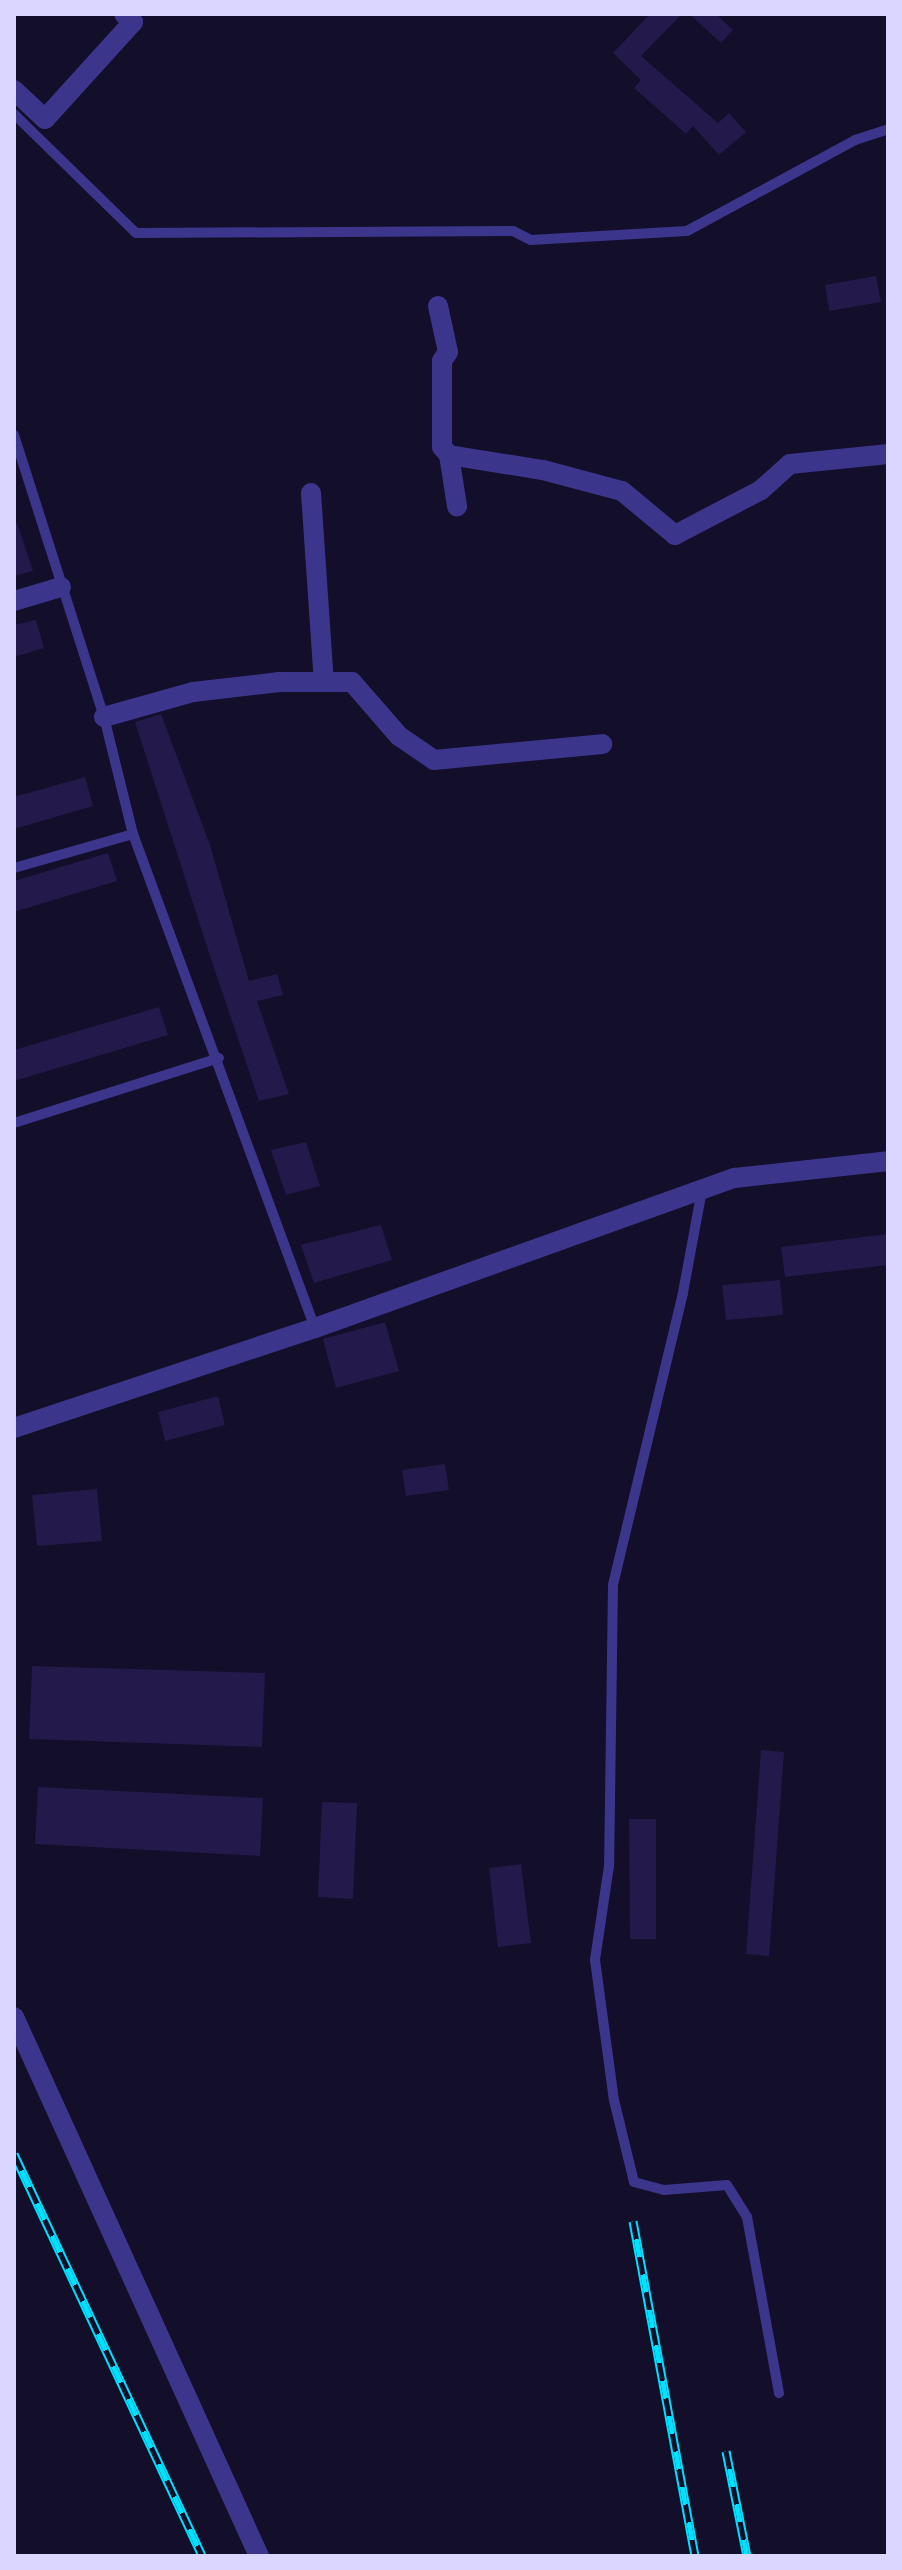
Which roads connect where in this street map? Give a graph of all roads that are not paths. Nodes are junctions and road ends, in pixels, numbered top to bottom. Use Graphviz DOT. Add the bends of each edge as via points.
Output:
graph roads {
  1 [pos="124,14"];
  2 [pos="17,104"];
  3 [pos="888,129"];
  4 [pos="438,306"];
  5 [pos="14,435"];
  6 [pos="888,454"];
  7 [pos="449,455"];
  8 [pos="311,493"];
  9 [pos="457,506"];
  10 [pos="61,587"];
  11 [pos="14,601"];
  12 [pos="324,682"];
  13 [pos="104,717"];
  14 [pos="602,744"];
  15 [pos="133,834"];
  16 [pos="14,868"];
  17 [pos="219,1058"];
  18 [pos="14,1123"];
  19 [pos="888,1161"];
  20 [pos="702,1188"];
  21 [pos="315,1328"];
  22 [pos="14,1428"];
  23 [pos="14,2017"];
  24 [pos="779,2393"];
  25 [pos="259,2556"];
  1 -- 2 [label="street" via="133,22 45,119"];
  2 -- 3 [label="lane" via="136,233 513,231 531,240 687,231 855,140"];
  4 -- 7 [label="street" via="448,352 442,361 442,447"];
  5 -- 10 [label="lane"];
  6 -- 7 [label="street" via="790,464 761,490 675,535 622,491 543,470"];
  7 -- 9 [label="street"];
  8 -- 12 [label="street"];
  10 -- 11 [label="street"];
  10 -- 13 [label="lane"];
  12 -- 13 [label="street" via="193,692"];
  12 -- 14 [label="street" via="352,682 399,736 434,760"];
  13 -- 15 [label="lane"];
  15 -- 16 [label="lane"];
  15 -- 17 [label="lane"];
  17 -- 18 [label="lane"];
  17 -- 21 [label="lane"];
  19 -- 20 [label="street" via="735,1178"];
  20 -- 21 [label="street"];
  20 -- 24 [label="lane" via="683,1293 613,1585 609,1866 595,1960 614,2100 634,2182 664,2190 727,2185 747,2217"];
  21 -- 22 [label="street"];
  23 -- 25 [label="street"];
}
